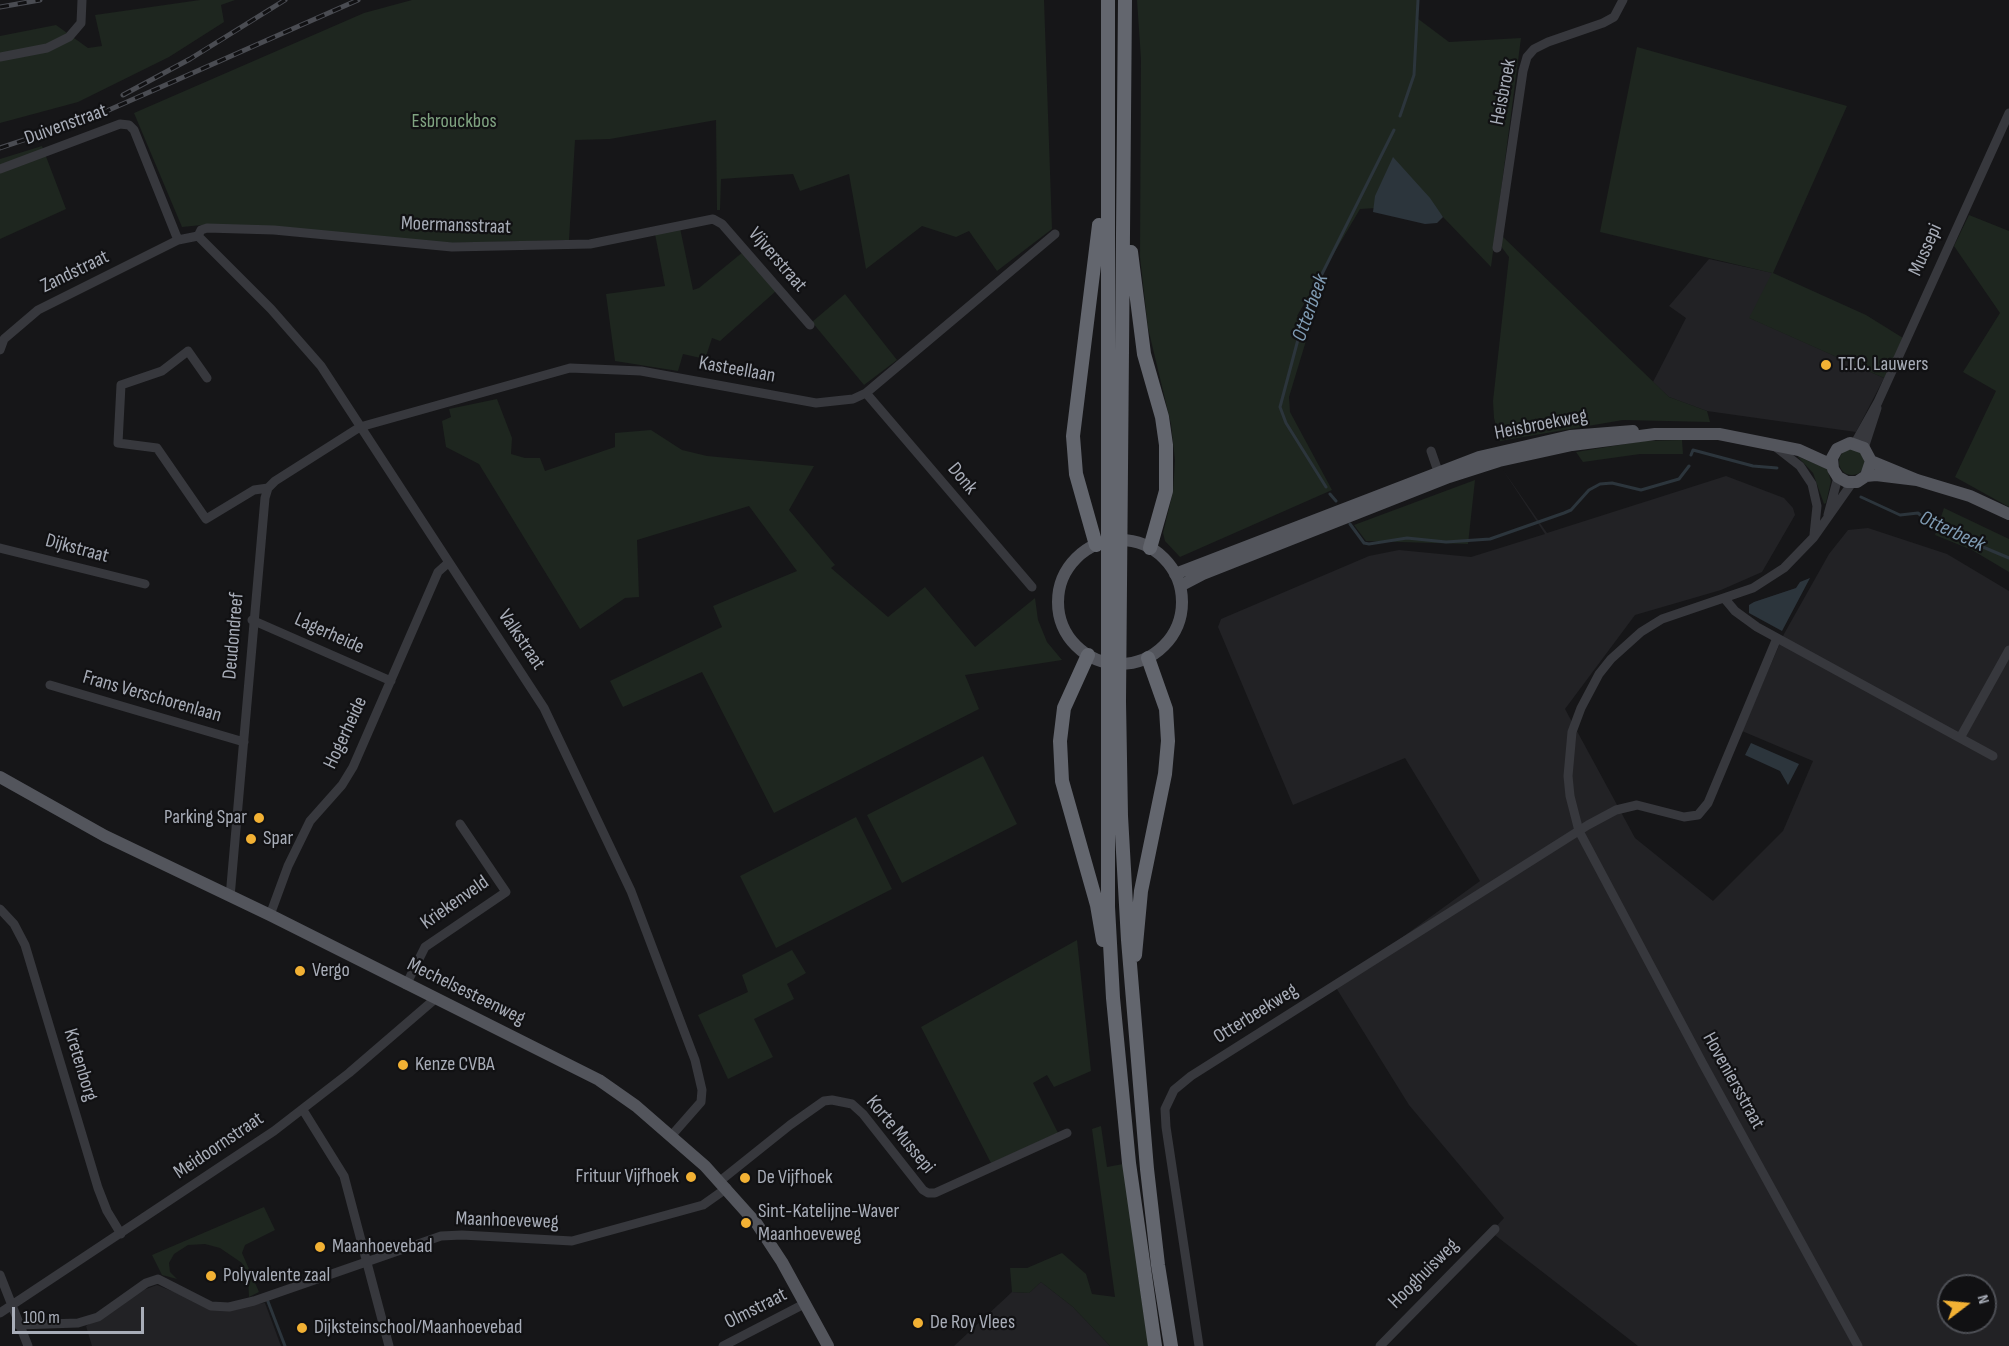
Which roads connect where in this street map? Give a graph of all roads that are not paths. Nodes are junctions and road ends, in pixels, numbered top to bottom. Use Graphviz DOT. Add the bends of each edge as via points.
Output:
graph roads {
  1 [pos="82,0"];
  2 [pos="1108,0"];
  3 [pos="1125,0"];
  4 [pos="1623,0"];
  5 [pos="0,57"];
  6 [pos="2009,113"];
  7 [pos="0,169"];
  8 [pos="1107,207"];
  9 [pos="716,220"];
  10 [pos="1124,224"];
  11 [pos="1055,234"];
  12 [pos="198,236"];
  13 [pos="178,240"];
  14 [pos="1497,248"];
  15 [pos="810,325"];
  16 [pos="0,351"];
  17 [pos="207,378"];
  18 [pos="867,393"];
  19 [pos="360,427"];
  20 [pos="1766,442"];
  21 [pos="1860,445"];
  22 [pos="1431,452"];
  23 [pos="1833,459"];
  24 [pos="1871,461"];
  25 [pos="1439,476"];
  26 [pos="1866,476"];
  27 [pos="1838,477"];
  28 [pos="1917,480"];
  29 [pos="1852,483"];
  30 [pos="268,488"];
  31 [pos="2009,514"];
  32 [pos="1828,518"];
  33 [pos="1814,537"];
  34 [pos="1096,545"];
  35 [pos="0,548"];
  36 [pos="1150,548"];
  37 [pos="448,563"];
  38 [pos="1178,580"];
  39 [pos="145,584"];
  40 [pos="1032,587"];
  41 [pos="1725,599"];
  42 [pos="252,620"];
  43 [pos="1777,638"];
  44 [pos="2009,650"];
  45 [pos="1088,655"];
  46 [pos="1148,658"];
  47 [pos="391,681"];
  48 [pos="50,685"];
  49 [pos="1113,700"];
  50 [pos="1960,738"];
  51 [pos="244,742"];
  52 [pos="1993,756"];
  53 [pos="0,777"];
  54 [pos="460,824"];
  55 [pos="1579,831"];
  56 [pos="230,897"];
  57 [pos="0,909"];
  58 [pos="270,915"];
  59 [pos="1111,968"];
  60 [pos="1131,983"];
  61 [pos="406,985"];
  62 [pos="435,999"];
  63 [pos="303,1110"];
  64 [pos="1067,1133"];
  65 [pos="672,1134"];
  66 [pos="723,1185"];
  67 [pos="1495,1229"];
  68 [pos="122,1234"];
  69 [pos="367,1262"];
  70 [pos="0,1275"];
  71 [pos="806,1303"];
  72 [pos="10,1306"];
  73 [pos="0,1312"];
  74 [pos="18,1325"];
  75 [pos="28,1346"];
  76 [pos="389,1346"];
  77 [pos="723,1346"];
  78 [pos="828,1346"];
  79 [pos="1155,1346"];
  80 [pos="1171,1346"];
  81 [pos="1199,1346"];
  82 [pos="1380,1346"];
  83 [pos="1858,1346"];
  1 -- 5 [label="street" via="81,23 69,37 46,48"];
  2 -- 8 [label="highway"];
  3 -- 10 [label="highway"];
  4 -- 14 [label="street, Heisbroek" via="1614,17 1548,42 1527,57"];
  6 -- 21 [label="street, Mussepi"];
  7 -- 13 [label="street, Duivenstraat" via="120,124 129,125"];
  8 -- 34 [label="highway" via="1099,227 1073,436 1076,474"];
  8 -- 49 [label="highway"];
  9 -- 12 [label="street, Moermansstraat" via="590,244 438,247 274,230 207,228"];
  9 -- 15 [label="street, Vijverstraat"];
  10 -- 36 [label="highway" via="1144,354 1166,445 1166,491"];
  10 -- 49 [label="highway"];
  11 -- 18 [label="street, Kasteellaan"];
  12 -- 13 [label="street"];
  12 -- 19 [label="street, Valkstraat" via="321,366"];
  13 -- 16 [label="street, Zandstraat" via="38,310 9,334"];
  17 -- 30 [label="street" via="188,351 162,371 121,384 118,443 157,448 206,519 254,490"];
  18 -- 19 [label="street, Kasteellaan" via="854,399 816,403 641,371 570,369"];
  18 -- 40 [label="street, Donk"];
  19 -- 30 [label="street"];
  19 -- 37 [label="street, Valkstraat"];
  20 -- 23 [label="main road, Heisbroekweg"];
  20 -- 25 [label="main road, Heisbroekweg" via="1719,434 1655,434 1529,454"];
  20 -- 33 [label="street" via="1787,454 1812,484 1817,506"];
  21 -- 23 [label="main road, Heisbroekweg" via="1845,444"];
  21 -- 24 [label="main road"];
  22 -- 25 [label="street"];
  23 -- 27 [label="main road"];
  24 -- 26 [label="main road"];
  24 -- 28 [label="main road"];
  25 -- 38 [label="main road, Heisbroekweg"];
  26 -- 28 [label="main road"];
  26 -- 29 [label="main road"];
  27 -- 29 [label="main road"];
  27 -- 32 [label="street, Hoveniersstraat"];
  28 -- 31 [label="main road" via="1970,495"];
  29 -- 32 [label="street, Hoveniersstraat"];
  30 -- 42 [label="street, Deudondreef"];
  32 -- 33 [label="street, Hoveniersstraat"];
  33 -- 41 [label="street, Hoveniersstraat" via="1784,568 1753,588"];
  34 -- 36 [label="main road" via="1119,540"];
  34 -- 45 [label="main road" via="1068,569 1059,600 1066,632"];
  35 -- 39 [label="street, Dijkstraat"];
  36 -- 38 [label="main road" via="1169,563"];
  37 -- 47 [label="street, Hogerheide" via="438,572"];
  37 -- 65 [label="street, Valkstraat" via="544,708 631,891 695,1060 702,1090 700,1102"];
  38 -- 46 [label="main road" via="1182,609 1175,632"];
  41 -- 43 [label="street" via="1745,620"];
  41 -- 55 [label="street, Hoveniersstraat" via="1662,619 1625,645 1599,674 1572,732 1569,754 1570,796"];
  42 -- 47 [label="street, Lagerheide"];
  42 -- 51 [label="street, Deudondreef"];
  43 -- 50 [label="street"];
  43 -- 55 [label="street" via="1708,803 1698,815 1684,817 1637,805 1616,810"];
  44 -- 50 [label="street"];
  45 -- 46 [label="main road" via="1118,664"];
  45 -- 59 [label="highway" via="1064,708 1060,741 1062,781"];
  46 -- 60 [label="highway" via="1166,709 1168,741 1141,891"];
  47 -- 58 [label="street, Hogerheide" via="353,767 310,821"];
  48 -- 51 [label="street, Frans Verschorenlaan"];
  49 -- 59 [label="highway" via="1107,856"];
  49 -- 60 [label="highway"];
  50 -- 52 [label="street"];
  51 -- 56 [label="street, Deudondreef"];
  53 -- 56 [label="main road, Mechelsesteenweg" via="105,836"];
  54 -- 61 [label="street, Kriekenveld" via="506,892 425,947"];
  55 -- 81 [label="street, Otterbeekweg" via="1191,1076 1168,1098 1166,1118"];
  55 -- 83 [label="street, Hoveniersstraat"];
  56 -- 58 [label="main road, Mechelsesteenweg"];
  57 -- 68 [label="street, Kretenborg" via="25,945 99,1188 107,1211"];
  58 -- 61 [label="main road, Mechelsesteenweg"];
  59 -- 79 [label="highway" via="1129,1163"];
  60 -- 80 [label="highway" via="1150,1190"];
  61 -- 62 [label="main road, Mechelsesteenweg"];
  62 -- 63 [label="street, Meidoornstraat"];
  62 -- 65 [label="main road, Mechelsesteenweg" via="598,1080"];
  63 -- 68 [label="street, Meidoornstraat"];
  63 -- 69 [label="street" via="344,1176"];
  64 -- 66 [label="street, Korte Mussepi" via="928,1193 852,1104 824,1101 790,1125"];
  65 -- 66 [label="main road, Mechelsesteenweg"];
  66 -- 69 [label="street, Maanhoeveweg" via="703,1205 573,1241 441,1236"];
  66 -- 71 [label="main road, Mechelsesteenweg" via="757,1224"];
  67 -- 82 [label="street, Hooghuisweg"];
  68 -- 72 [label="street, Meidoornstraat"];
  69 -- 74 [label="street, Maanhoeveweg" via="229,1307 211,1306 158,1279 146,1283 98,1317 78,1323"];
  69 -- 76 [label="street"];
  70 -- 72 [label="street"];
  71 -- 77 [label="street, Olmstraat"];
  71 -- 78 [label="main road, Mechelsesteenweg"];
  72 -- 73 [label="street, Meidoornstraat"];
  72 -- 74 [label="street"];
  74 -- 75 [label="street"];
}
